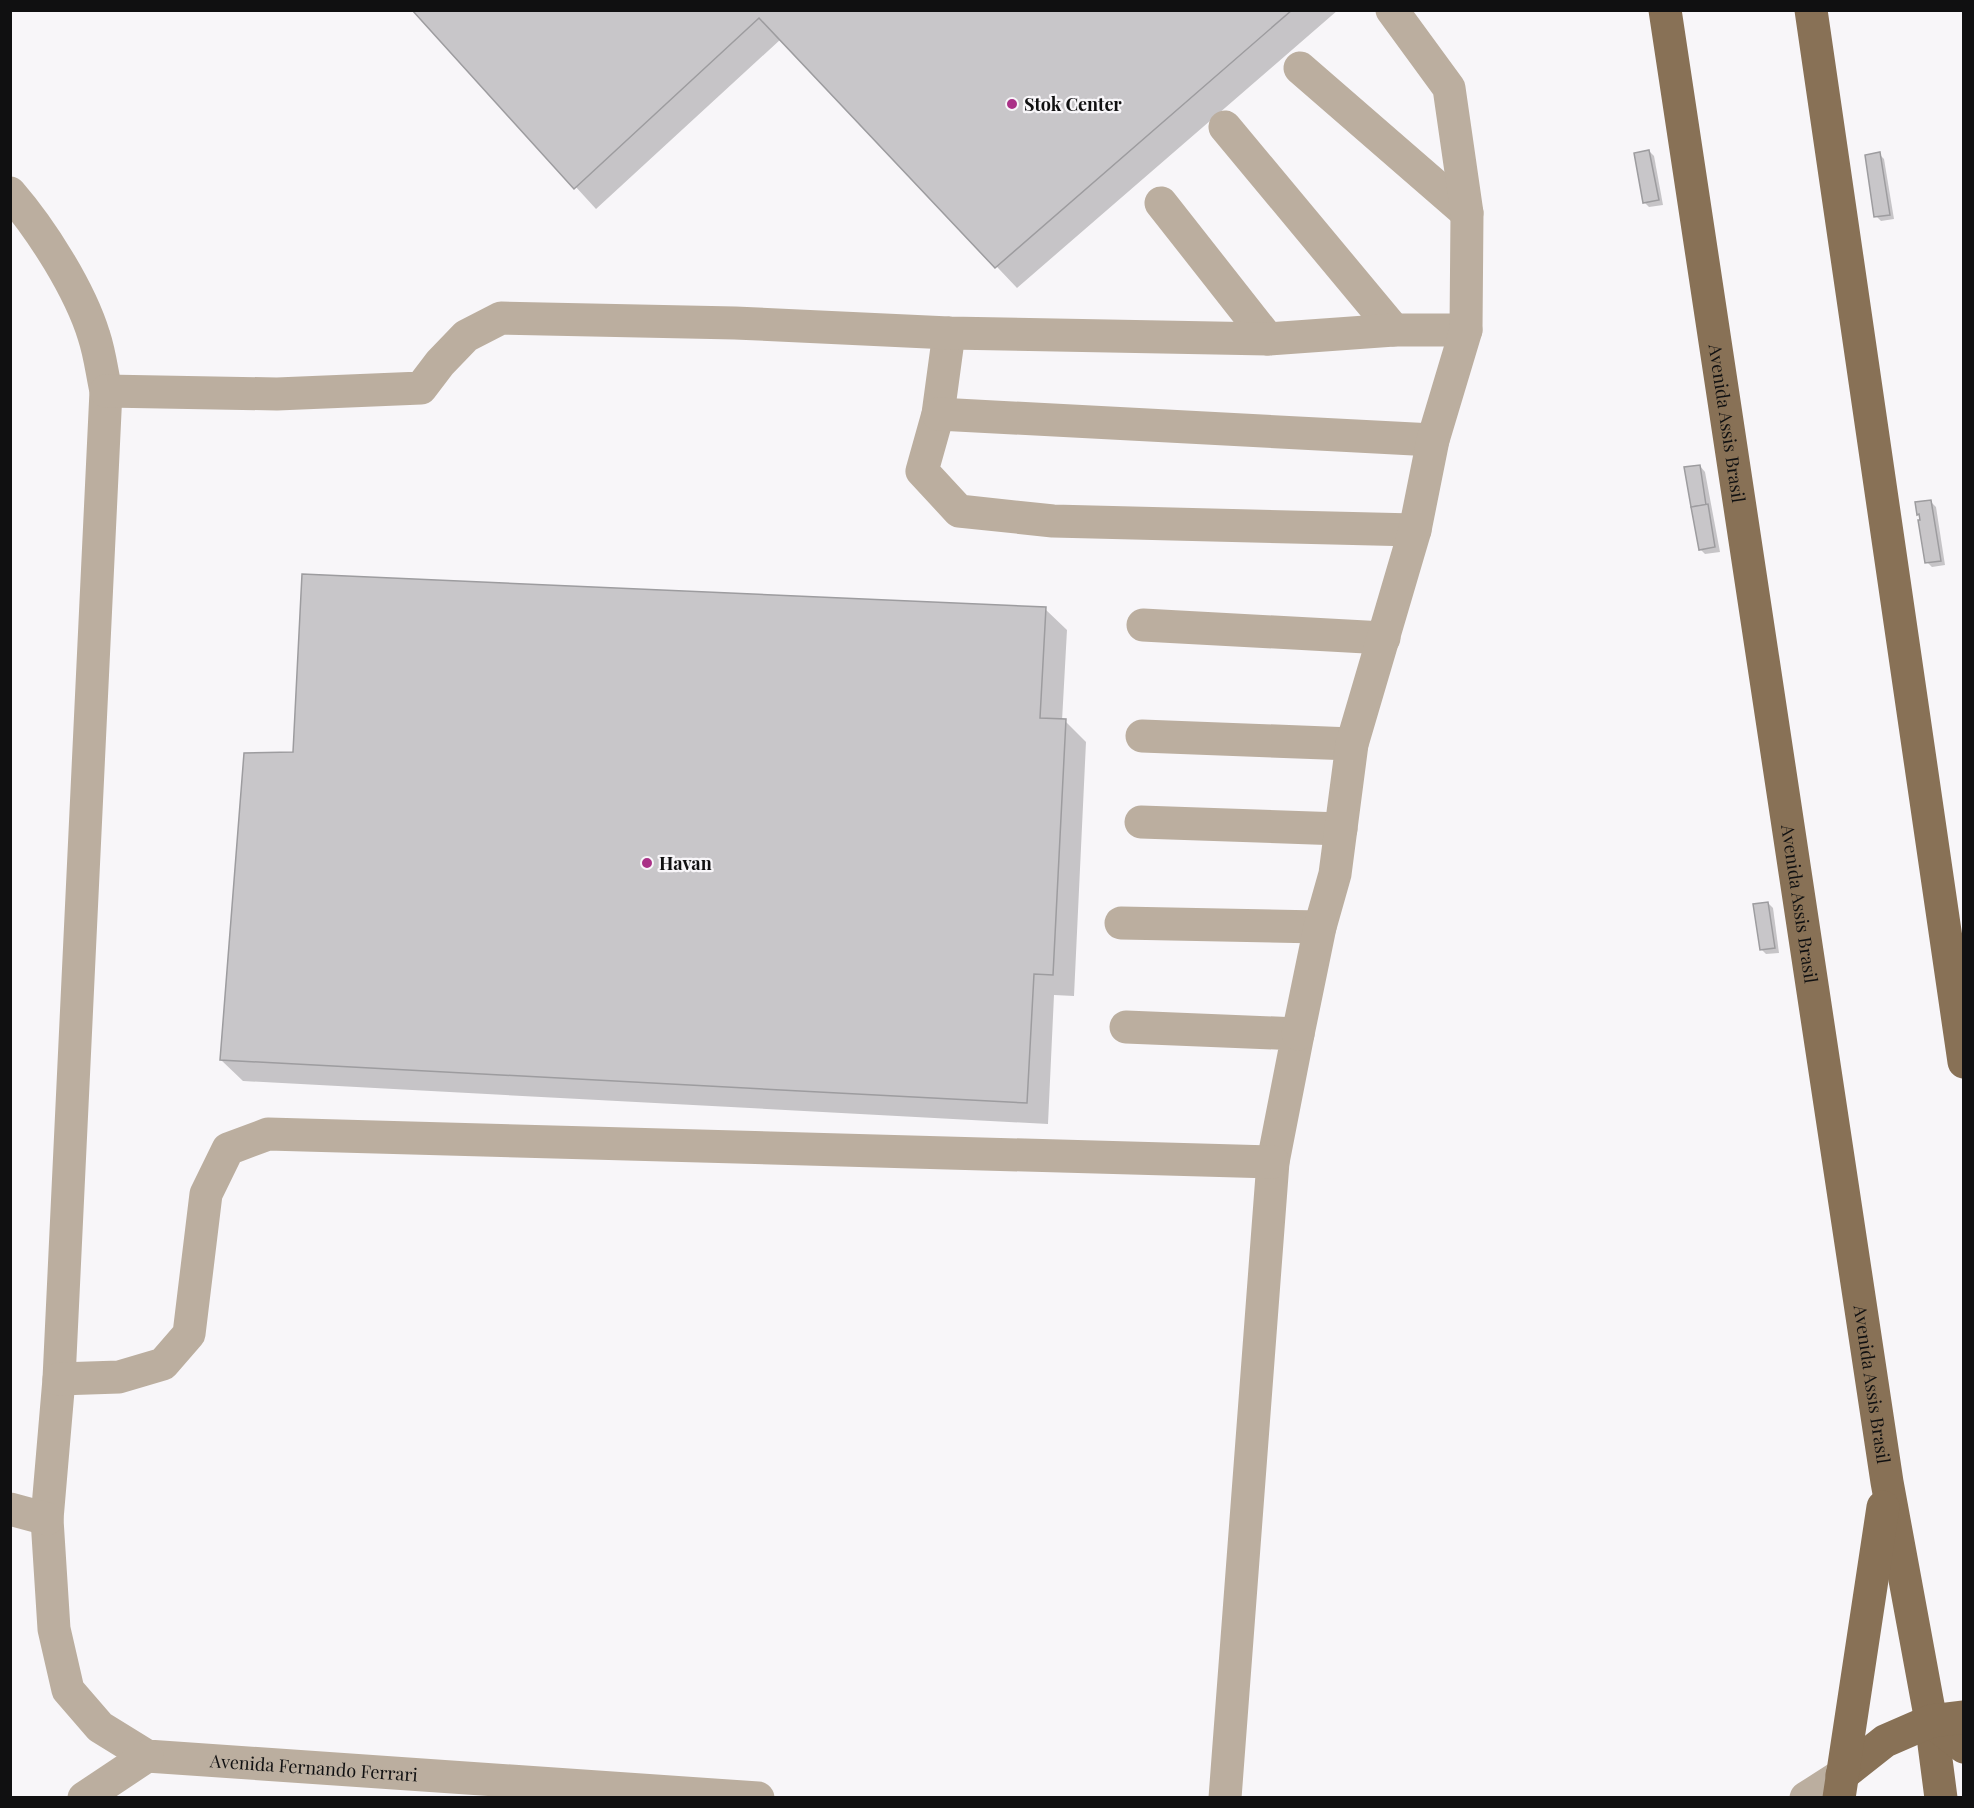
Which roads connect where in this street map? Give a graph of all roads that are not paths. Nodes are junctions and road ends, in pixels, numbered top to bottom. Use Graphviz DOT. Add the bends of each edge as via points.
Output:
graph roads {
  1 [pos="1392,10"];
  2 [pos="1665,10"];
  3 [pos="1812,10"];
  4 [pos="1300,68"];
  5 [pos="1225,128"];
  6 [pos="10,193"];
  7 [pos="1161,202"];
  8 [pos="1467,213"];
  9 [pos="1394,330"];
  10 [pos="1466,330"];
  11 [pos="949,333"];
  12 [pos="1268,339"];
  13 [pos="105,391"];
  14 [pos="938,414"];
  15 [pos="1433,440"];
  16 [pos="1415,530"];
  17 [pos="1143,625"];
  18 [pos="1384,638"];
  19 [pos="1142,736"];
  20 [pos="1352,744"];
  21 [pos="1141,822"];
  22 [pos="1341,828"];
  23 [pos="1121,923"];
  24 [pos="1320,927"];
  25 [pos="1126,1027"];
  26 [pos="1298,1034"];
  27 [pos="1964,1062"];
  28 [pos="1273,1162"];
  29 [pos="59,1379"];
  30 [pos="1887,1482"];
  31 [pos="10,1509"];
  32 [pos="48,1519"];
  33 [pos="1964,1717"];
  34 [pos="1931,1721"];
  35 [pos="1964,1747"];
  36 [pos="147,1756"];
  37 [pos="1840,1786"];
  38 [pos="84,1797"];
  39 [pos="758,1797"];
  40 [pos="1225,1797"];
  41 [pos="1806,1797"];
  42 [pos="1941,1797"];
  1 -- 8 [label="street" via="1449,88"];
  2 -- 30 [label="main road, Avenida Assis Brasil"];
  3 -- 27 [label="main road"];
  4 -- 8 [label="street"];
  5 -- 9 [label="street"];
  6 -- 13 [label="street, Avenida Fernando Ferrari" via="77,292 94,336"];
  7 -- 12 [label="street"];
  8 -- 10 [label="street"];
  9 -- 10 [label="street"];
  9 -- 12 [label="street"];
  10 -- 15 [label="street"];
  11 -- 12 [label="street"];
  11 -- 13 [label="street" via="501,318 466,336 421,388 277,394"];
  11 -- 14 [label="street"];
  13 -- 29 [label="street, Avenida Fernando Ferrari"];
  14 -- 15 [label="street"];
  14 -- 16 [label="street" via="922,471 959,511 1053,521"];
  15 -- 16 [label="street"];
  16 -- 18 [label="street"];
  17 -- 18 [label="street"];
  18 -- 20 [label="street"];
  19 -- 20 [label="street"];
  20 -- 22 [label="street"];
  21 -- 22 [label="street"];
  22 -- 24 [label="street" via="1335,874"];
  23 -- 24 [label="street"];
  24 -- 26 [label="street"];
  25 -- 26 [label="street"];
  26 -- 28 [label="street"];
  28 -- 29 [label="street" via="267,1134 228,1149 206,1194 189,1334 163,1364 119,1377"];
  28 -- 40 [label="street"];
  29 -- 32 [label="street, Avenida Fernando Ferrari"];
  30 -- 34 [label="main road, Avenida Assis Brasil"];
  30 -- 37 [label="main road"];
  31 -- 32 [label="street"];
  32 -- 36 [label="street, Avenida Fernando Ferrari" via="54,1629 68,1690 100,1727"];
  33 -- 34 [label="main road"];
  34 -- 35 [label="main road"];
  34 -- 37 [label="main road" via="1885,1741"];
  34 -- 42 [label="main road, Avenida Assis Brasil"];
  36 -- 38 [label="street"];
  36 -- 39 [label="street, Avenida Fernando Ferrari"];
  37 -- 41 [label="street"];
}
